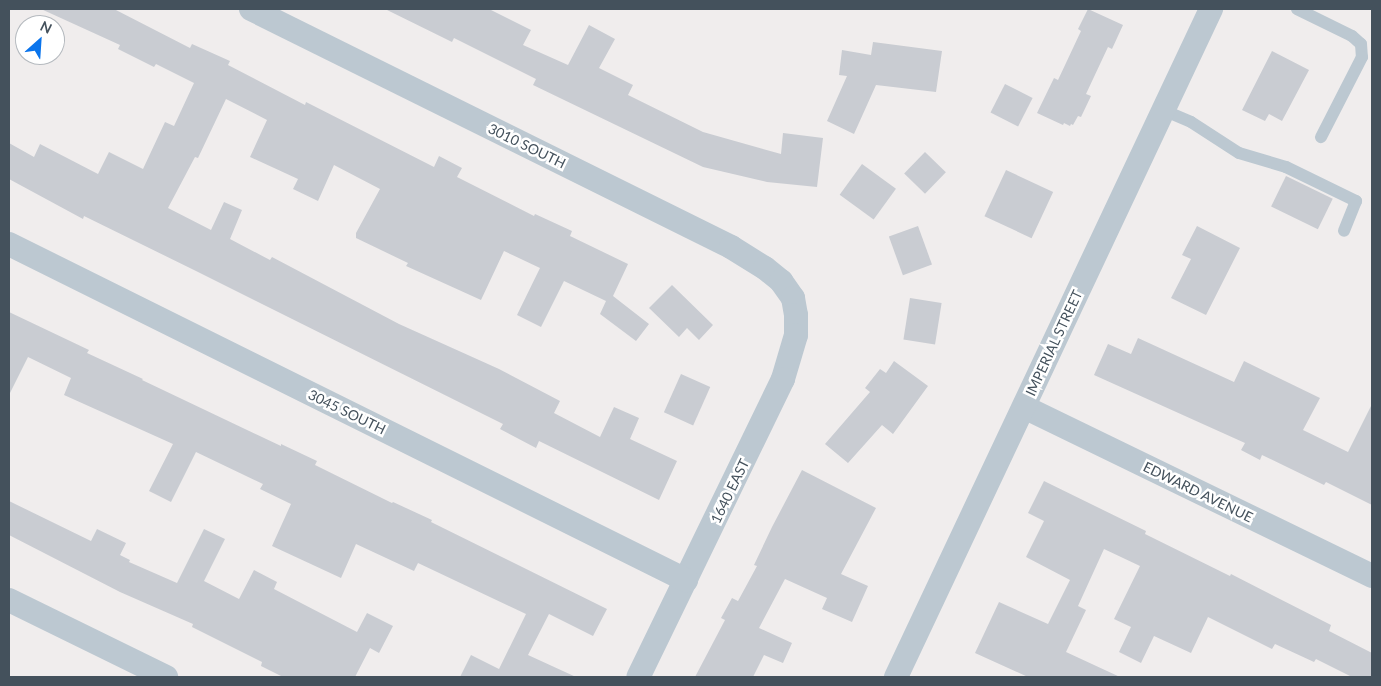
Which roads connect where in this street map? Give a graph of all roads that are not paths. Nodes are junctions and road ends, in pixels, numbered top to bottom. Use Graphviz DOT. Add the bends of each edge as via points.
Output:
graph roads {
  1 [pos="251,9"];
  2 [pos="1211,9"];
  3 [pos="1297,9"];
  4 [pos="1163,110"];
  5 [pos="1321,136"];
  6 [pos="1344,231"];
  7 [pos="9,244"];
  8 [pos="792,298"];
  9 [pos="1024,407"];
  10 [pos="1372,576"];
  11 [pos="686,580"];
  12 [pos="9,600"];
  13 [pos="166,677"];
  14 [pos="638,677"];
  15 [pos="896,677"];
  1 -- 8 [label="street, 3010 SOUTH" via="731,247 781,281"];
  2 -- 4 [label="street, IMPERIAL STREET"];
  3 -- 5 [label="lane" via="1352,36 1361,44 1362,57"];
  4 -- 6 [label="lane" via="1191,122 1238,153 1286,167 1356,201"];
  4 -- 9 [label="street, IMPERIAL STREET"];
  7 -- 11 [label="street, 3045 SOUTH"];
  8 -- 11 [label="street, 1640 EAST" via="796,335 783,379"];
  9 -- 10 [label="street, EDWARD AVENUE"];
  9 -- 15 [label="street, IMPERIAL STREET"];
  11 -- 14 [label="street, 1640 EAST"];
  12 -- 13 [label="street"];
}
